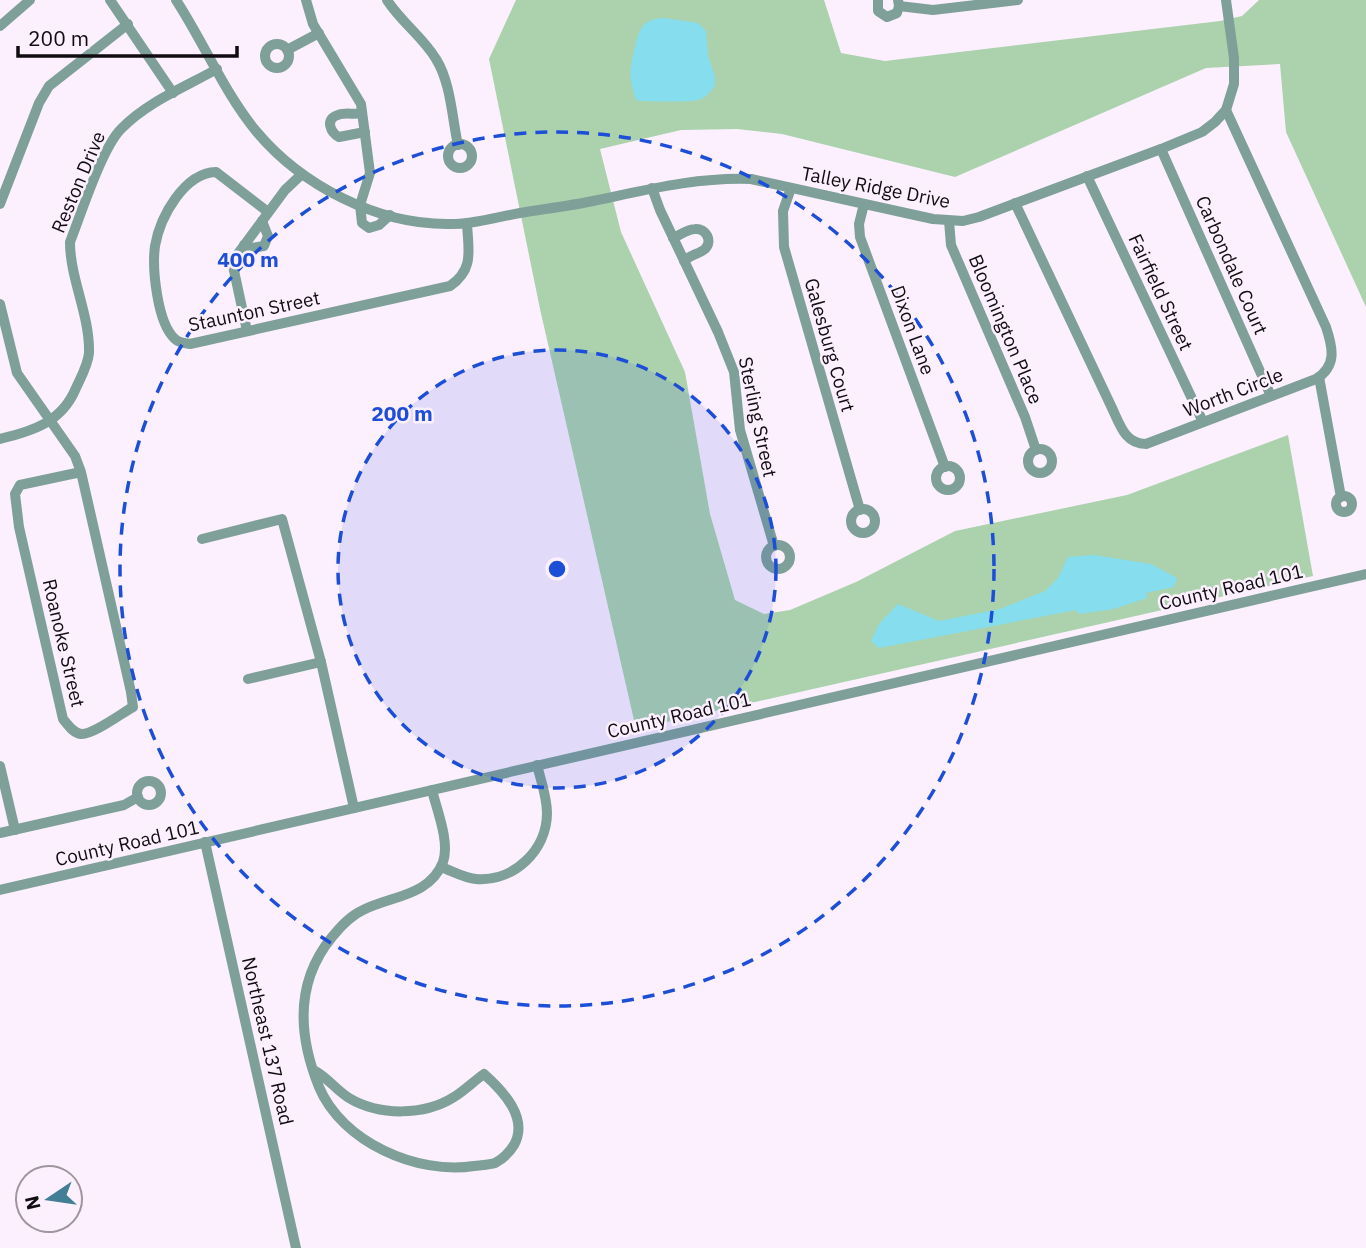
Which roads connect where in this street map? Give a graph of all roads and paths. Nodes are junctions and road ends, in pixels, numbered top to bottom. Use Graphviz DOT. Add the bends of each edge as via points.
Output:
graph roads {
  1 [pos="30,0"];
  2 [pos="110,0"];
  3 [pos="176,0"];
  4 [pos="306,0"];
  5 [pos="387,0"];
  6 [pos="877,0"];
  7 [pos="1018,0"];
  8 [pos="1226,0"];
  9 [pos="899,3"];
  10 [pos="943,4"];
  11 [pos="128,24"];
  12 [pos="0,26"];
  13 [pos="319,33"];
  14 [pos="287,50"];
  15 [pos="217,69"];
  16 [pos="173,93"];
  17 [pos="1226,110"];
  18 [pos="362,113"];
  19 [pos="365,132"];
  20 [pos="458,145"];
  21 [pos="1161,149"];
  22 [pos="302,174"];
  23 [pos="1087,176"];
  24 [pos="4,180"];
  25 [pos="652,188"];
  26 [pos="791,188"];
  27 [pos="1015,203"];
  28 [pos="0,204"];
  29 [pos="864,204"];
  30 [pos="360,205"];
  31 [pos="390,215"];
  32 [pos="265,217"];
  33 [pos="949,221"];
  34 [pos="467,223"];
  35 [pos="673,238"];
  36 [pos="244,245"];
  37 [pos="684,261"];
  38 [pos="0,304"];
  39 [pos="247,331"];
  40 [pos="1319,377"];
  41 [pos="1271,396"];
  42 [pos="50,422"];
  43 [pos="1203,422"];
  44 [pos="0,439"];
  45 [pos="1036,450"];
  46 [pos="945,467"];
  47 [pos="81,472"];
  48 [pos="1341,497"];
  49 [pos="860,510"];
  50 [pos="202,539"];
  51 [pos="774,546"];
  52 [pos="1366,574"];
  53 [pos="321,662"];
  54 [pos="248,680"];
  55 [pos="537,765"];
  56 [pos="0,766"];
  57 [pos="432,790"];
  58 [pos="138,797"];
  59 [pos="354,808"];
  60 [pos="15,830"];
  61 [pos="0,833"];
  62 [pos="205,842"];
  63 [pos="441,867"];
  64 [pos="0,890"];
  65 [pos="315,1071"];
  66 [pos="296,1248"];
  1 -- 12 [label="street"];
  2 -- 11 [label="street"];
  3 -- 15 [label="street, Talley Ridge Drive"];
  4 -- 13 [label="street"];
  5 -- 20 [label="street" via="438,61"];
  6 -- 9 [label="street" via="883,16 894,15"];
  7 -- 10 [label="street"];
  8 -- 17 [label="street" via="1234,58 1234,84"];
  9 -- 10 [label="street" via="924,9"];
  11 -- 16 [label="street"];
  11 -- 24 [label="street" via="49,86"];
  13 -- 14 [label="street"];
  13 -- 18 [label="street"];
  15 -- 16 [label="street, Reston Drive"];
  15 -- 22 [label="street, Talley Ridge Drive" via="257,133"];
  16 -- 42 [label="street, Reston Drive" via="144,110 108,146 70,242 89,354 71,401"];
  17 -- 21 [label="street, Talley Ridge Drive" via="1202,132"];
  17 -- 40 [label="street" via="1326,327 1333,357 1331,366"];
  18 -- 19 [label="street"];
  18 -- 19 [label="street" via="337,115 329,127 340,138"];
  19 -- 30 [label="street" via="370,173"];
  21 -- 23 [label="street, Talley Ridge Drive"];
  21 -- 41 [label="street, Carbondale Court"];
  22 -- 30 [label="street, Talley Ridge Drive"];
  22 -- 32 [label="street"];
  23 -- 27 [label="street, Talley Ridge Drive"];
  23 -- 43 [label="street, Fairfield Street"];
  24 -- 28 [label="street"];
  25 -- 26 [label="street, Talley Ridge Drive" via="727,178"];
  25 -- 34 [label="street, Talley Ridge Drive"];
  25 -- 35 [label="street, Sterling Street"];
  26 -- 29 [label="street, Talley Ridge Drive"];
  26 -- 49 [label="street, Galesburg Court" via="783,211 784,247"];
  27 -- 33 [label="street, Talley Ridge Drive" via="979,217"];
  27 -- 43 [label="street, Worth Circle" via="1125,435 1137,444 1146,444"];
  29 -- 33 [label="street, Talley Ridge Drive"];
  29 -- 46 [label="street, Dixon Lane" via="860,237"];
  30 -- 31 [label="street, Talley Ridge Drive"];
  30 -- 31 [label="street, Talley Ridge Drive" via="362,223 369,228"];
  31 -- 34 [label="street, Talley Ridge Drive" via="416,222"];
  32 -- 36 [label="street"];
  32 -- 36 [label="street" via="268,236 264,246"];
  32 -- 39 [label="street, Staunton Street" via="228,178 207,172 187,185 165,215 155,244 160,307 174,339 190,344"];
  33 -- 45 [label="street, Bloomington Place" via="951,245"];
  34 -- 39 [label="street, Staunton Street" via="468,266 450,286"];
  35 -- 37 [label="street, Sterling Street"];
  35 -- 37 [label="street" via="693,229 707,234 705,248"];
  36 -- 39 [label="street" via="233,266"];
  37 -- 51 [label="street, Sterling Street" via="734,372 740,430"];
  38 -- 42 [label="street, Roanoke Street" via="17,373"];
  40 -- 41 [label="street, Worth Circle"];
  40 -- 48 [label="street"];
  41 -- 43 [label="street, Worth Circle"];
  42 -- 44 [label="street, Reston Drive"];
  42 -- 47 [label="street, Roanoke Street"];
  47 -- 47 [label="street, Roanoke Street" via="20,485 15,494 64,719 80,734 133,707"];
  50 -- 53 [label="street" via="282,519"];
  52 -- 55 [label="street, County Road 101"];
  53 -- 54 [label="street"];
  53 -- 59 [label="street"];
  55 -- 57 [label="street, County Road 101"];
  55 -- 63 [label="street" via="547,822 528,859 508,874 486,879"];
  56 -- 60 [label="street"];
  57 -- 59 [label="street, County Road 101"];
  57 -- 63 [label="street" via="443,834"];
  58 -- 60 [label="street" via="124,805"];
  59 -- 62 [label="street, County Road 101"];
  60 -- 61 [label="street"];
  62 -- 64 [label="street, County Road 101"];
  62 -- 66 [label="street, Northeast 137 Road"];
  63 -- 65 [label="street" via="416,891 352,916 323,947 304,997 303,1023"];
  65 -- 65 [label="street" via="362,1105 407,1112 454,1097 484,1074 510,1102 518,1119 518,1138 509,1154 495,1163 459,1168 411,1162 384,1151 346,1124 320,1089"];
}
